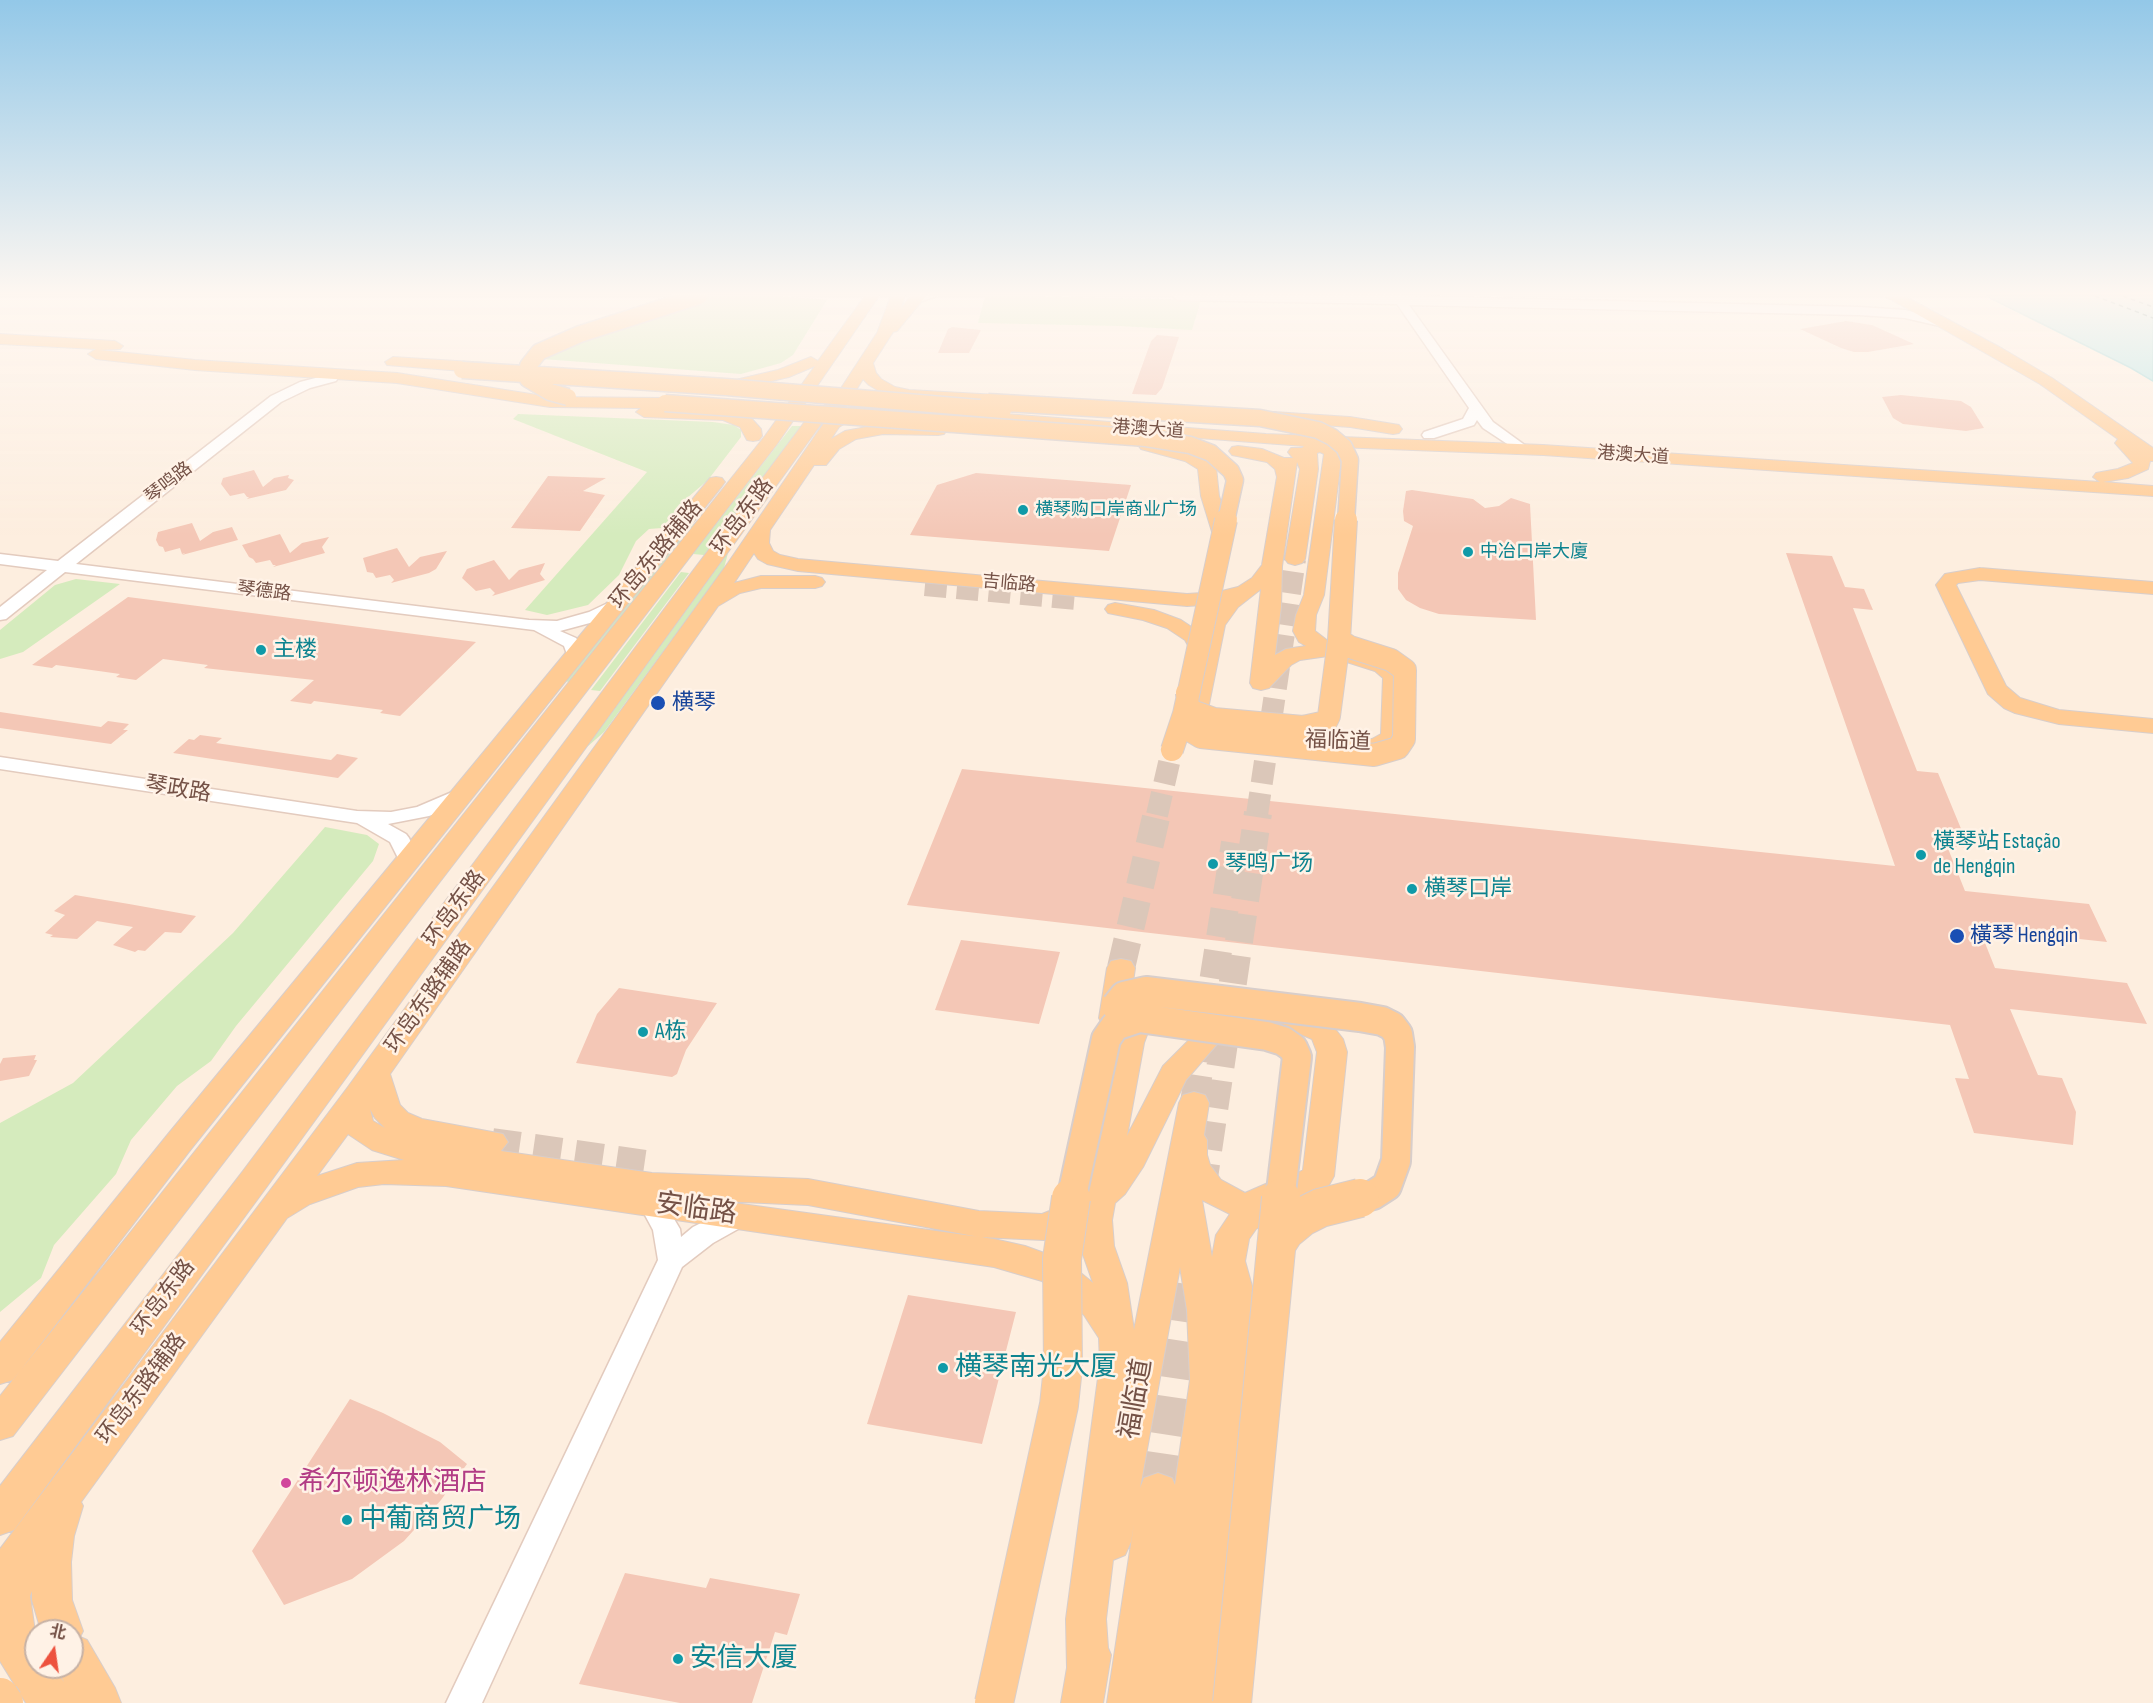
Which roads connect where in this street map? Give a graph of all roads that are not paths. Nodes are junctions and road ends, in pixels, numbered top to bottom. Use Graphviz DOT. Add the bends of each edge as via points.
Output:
graph roads {
  1 [pos="289,375"];
  2 [pos="296,375"];
  3 [pos="363,375"];
  4 [pos="492,375"];
  5 [pos="509,375"];
  6 [pos="528,375"];
  7 [pos="609,375"];
  8 [pos="776,375"];
  9 [pos="800,375"];
  10 [pos="815,375"];
  11 [pos="858,375"];
  12 [pos="870,375"];
  13 [pos="1453,375"];
  14 [pos="2038,375"];
  15 [pos="2053,375"];
  16 [pos="331,378"];
  17 [pos="741,383"];
  18 [pos="908,395"];
  19 [pos="276,399"];
  20 [pos="665,403"];
  21 [pos="836,407"];
  22 [pos="986,408"];
  23 [pos="1476,408"];
  24 [pos="726,416"];
  25 [pos="950,431"];
  26 [pos="2122,433"];
  27 [pos="1261,434"];
  28 [pos="1426,435"];
  29 [pos="753,436"];
  30 [pos="1235,437"];
  31 [pos="1368,437"];
  32 [pos="1505,439"];
  33 [pos="2153,444"];
  34 [pos="1147,445"];
  35 [pos="1521,449"];
  36 [pos="2153,456"];
  37 [pos="1307,463"];
  38 [pos="2102,477"];
  39 [pos="1286,478"];
  40 [pos="2153,481"];
  41 [pos="2153,490"];
  42 [pos="766,521"];
  43 [pos="1223,535"];
  44 [pos="0,559"];
  45 [pos="1295,559"];
  46 [pos="1272,566"];
  47 [pos="62,567"];
  48 [pos="793,573"];
  49 [pos="819,583"];
  50 [pos="925,585"];
  51 [pos="1252,586"];
  52 [pos="2153,588"];
  53 [pos="1133,603"];
  54 [pos="616,606"];
  55 [pos="705,607"];
  56 [pos="0,615"];
  57 [pos="529,625"];
  58 [pos="1334,644"];
  59 [pos="575,656"];
  60 [pos="1207,660"];
  61 [pos="571,696"];
  62 [pos="1185,703"];
  63 [pos="2153,726"];
  64 [pos="611,742"];
  65 [pos="1172,750"];
  66 [pos="0,763"];
  67 [pos="469,786"];
  68 [pos="357,817"];
  69 [pos="508,837"];
  70 [pos="409,861"];
  71 [pos="1121,968"];
  72 [pos="312,981"];
  73 [pos="1116,1006"];
  74 [pos="1106,1039"];
  75 [pos="1203,1043"];
  76 [pos="375,1073"];
  77 [pos="355,1101"];
  78 [pos="222,1141"];
  79 [pos="492,1142"];
  80 [pos="1179,1175"];
  81 [pos="1318,1176"];
  82 [pos="254,1180"];
  83 [pos="652,1204"];
  84 [pos="737,1216"];
  85 [pos="262,1227"];
  86 [pos="1276,1245"];
  87 [pos="672,1260"];
  88 [pos="187,1329"];
  89 [pos="1116,1334"];
  90 [pos="0,1369"];
  91 [pos="0,1424"];
  92 [pos="71,1485"];
  93 [pos="1158,1491"];
  94 [pos="0,1517"];
  95 [pos="24,1548"];
  96 [pos="0,1581"];
  97 [pos="58,1619"];
  98 [pos="84,1676"];
  99 [pos="1084,1693"];
  100 [pos="0,1696"];
  101 [pos="4,1703"];
  102 [pos="56,1703"];
  103 [pos="100,1703"];
  104 [pos="464,1703"];
  105 [pos="994,1703"];
  106 [pos="1128,1703"];
  107 [pos="1164,1703"];
  108 [pos="1193,1703"];
  109 [pos="1232,1703"];
  1 -- 19 [label="street" via="288,385"];
  2 -- 16 [label="main road"];
  3 -- 20 [label="main road" via="550,402"];
  4 -- 22 [label="main road, 港澳大道, bridge" via="725,395"];
  5 -- 21 [label="main road, 港澳大道, bridge" via="726,387"];
  6 -- 20 [label="main road, bridge" via="550,392 596,400"];
  7 -- 17 [label="main road"];
  8 -- 17 [label="main road"];
  9 -- 29 [label="main road, 环岛东路辅路"];
  10 -- 61 [label="main road, 环岛东路" via="787,419"];
  11 -- 21 [label="main road, 环岛东路"];
  12 -- 18 [label="main road" via="890,391"];
  13 -- 23 [label="street"];
  14 -- 26 [label="main road"];
  15 -- 33 [label="main road"];
  16 -- 19 [label="street" via="304,385"];
  16 -- 24 [label="main road" via="415,386 523,406"];
  17 -- 24 [label="main road" via="760,389 760,395 745,411"];
  18 -- 22 [label="main road"];
  18 -- 28 [label="main road" via="1350,422"];
  19 -- 47 [label="street, 琴鸣路"];
  20 -- 22 [label="main road, bridge"];
  20 -- 43 [label="main road, bridge" via="1116,435 1190,445 1211,453 1235,480"];
  21 -- 27 [label="main road, 港澳大道, bridge" via="928,404"];
  21 -- 31 [label="main road" via="850,412 885,406"];
  21 -- 42 [label="main road, 环岛东路辅路"];
  21 -- 69 [label="main road, 环岛东路" via="815,420"];
  22 -- 25 [label="main road" via="956,411 944,425"];
  22 -- 30 [label="main road, 港澳大道"];
  22 -- 31 [label="main road"];
  22 -- 58 [label="main road, bridge" via="1260,418 1304,426 1340,442 1350,460"];
  23 -- 28 [label="street" via="1468,422"];
  23 -- 32 [label="street"];
  24 -- 29 [label="main road" via="746,423"];
  25 -- 34 [label="main road"];
  25 -- 42 [label="main road" via="883,429 841,440"];
  26 -- 36 [label="main road"];
  26 -- 38 [label="main road" via="2120,437 2142,465"];
  27 -- 30 [label="main road, 港澳大道"];
  27 -- 31 [label="main road, 港澳大道"];
  27 -- 37 [label="main road" via="1294,450"];
  28 -- 31 [label="main road, 港澳大道"];
  28 -- 32 [label="main road, 港澳大道"];
  29 -- 54 [label="main road, 环岛东路辅路"];
  30 -- 39 [label="main road" via="1263,441 1285,453 1289,466"];
  31 -- 35 [label="main road, 港澳大道"];
  32 -- 35 [label="street"];
  32 -- 38 [label="main road, 港澳大道"];
  34 -- 39 [label="main road" via="1262,454 1281,463"];
  34 -- 43 [label="main road" via="1191,457 1207,467 1210,496"];
  35 -- 41 [label="main road, 港澳大道"];
  37 -- 45 [label="main road"];
  37 -- 58 [label="main road, 福临道" via="1311,448 1333,452 1314,595 1304,631 1320,646"];
  38 -- 40 [label="main road, 港澳大道"];
  39 -- 46 [label="main road"];
  42 -- 48 [label="main road, 吉临路" via="759,543 765,555"];
  42 -- 55 [label="main road, 环岛东路辅路"];
  43 -- 62 [label="main road, bridge"];
  44 -- 47 [label="street, 琴德路"];
  46 -- 51 [label="main road, 吉临路"];
  46 -- 58 [label="main road" via="1261,683 1271,670 1294,654"];
  47 -- 56 [label="street"];
  47 -- 57 [label="street, 琴德路"];
  48 -- 49 [label="main road, 吉临路"];
  48 -- 53 [label="main road, 吉临路"];
  48 -- 55 [label="main road, 吉临路" via="733,589"];
  49 -- 50 [label="main road"];
  49 -- 53 [label="main road, 吉临路"];
  51 -- 53 [label="main road, 吉临路" via="1201,600"];
  51 -- 60 [label="main road, 福临道" via="1221,613"];
  52 -- 63 [label="main road" via="1980,574 1952,578 1946,585 1996,689 2012,703 2059,717"];
  53 -- 60 [label="main road, 吉临路" via="1193,636"];
  54 -- 57 [label="street, 琴德路" via="577,622"];
  54 -- 59 [label="main road, 环岛东路辅路"];
  55 -- 64 [label="main road, 环岛东路辅路"];
  57 -- 59 [label="street, 琴德路" via="563,637 574,648"];
  58 -- 60 [label="main road, 福临道" via="1383,666 1394,676 1394,730 1385,742 1357,746 1208,730 1195,719"];
  58 -- 62 [label="main road, bridge" via="1326,722 1289,726 1200,715"];
  58 -- 62 [label="main road, bridge" via="1391,660 1405,670 1404,739 1398,748 1374,755 1215,740 1191,731 1186,723"];
  59 -- 67 [label="main road, 环岛东路辅路"];
  61 -- 67 [label="main road" via="538,716 507,755"];
  61 -- 78 [label="main road, 环岛东路"];
  62 -- 65 [label="main road, bridge"];
  64 -- 69 [label="main road" via="582,762 551,801"];
  64 -- 76 [label="main road, 环岛东路辅路"];
  66 -- 68 [label="street, 琴政路"];
  67 -- 68 [label="street" via="446,804 422,812 392,818"];
  67 -- 70 [label="main road, 环岛东路辅路"];
  68 -- 70 [label="street" via="399,838"];
  69 -- 82 [label="main road, 环岛东路"];
  70 -- 72 [label="main road, 环岛东路辅路"];
  71 -- 73 [label="main road"];
  72 -- 78 [label="main road" via="288,1031 237,1104"];
  72 -- 90 [label="main road, 环岛东路辅路"];
  73 -- 74 [label="main road, bridge"];
  73 -- 86 [label="main road, bridge" via="1124,996 1146,991 1360,1017 1382,1021 1398,1034 1396,1161 1387,1186 1373,1195 1320,1208 1302,1217"];
  74 -- 86 [label="main road, bridge" via="1115,1026 1139,1018 1267,1036 1293,1048 1297,1057"];
  74 -- 105 [label="main road, bridge" via="1062,1259 1063,1367 1059,1405"];
  75 -- 77 [label="main road, 安临路" via="1174,1074 1114,1185 1087,1210 1044,1227 979,1224 808,1192 652,1185 409,1150 383,1142 360,1128"];
  76 -- 77 [label="main road, 环岛东路辅路"];
  76 -- 79 [label="main road" via="386,1110 397,1122 416,1130"];
  77 -- 85 [label="main road, 环岛东路辅路"];
  78 -- 91 [label="main road, 环岛东路"];
  80 -- 81 [label="main road, 福临道" via="1194,1103 1191,1155 1196,1170 1210,1189 1230,1201 1248,1207"];
  80 -- 99 [label="main road, 福临道"];
  80 -- 107 [label="main road" via="1204,1310 1208,1380"];
  81 -- 89 [label="main road" via="1332,1052 1322,1032 1298,1022 1176,1006 1147,1013 1135,1028 1130,1043 1096,1220 1097,1246 1110,1283"];
  81 -- 108 [label="main road" via="1244,1220 1233,1235 1228,1261 1235,1286 1230,1406"];
  82 -- 88 [label="main road" via="250,1211 213,1266"];
  82 -- 94 [label="main road, 环岛东路"];
  83 -- 84 [label="main road, 安临路"];
  83 -- 85 [label="main road, 安临路" via="446,1174 384,1172 357,1174 299,1195"];
  83 -- 87 [label="street" via="666,1229"];
  84 -- 87 [label="street" via="703,1235"];
  84 -- 89 [label="main road, 安临路" via="1025,1260 1054,1271 1072,1285 1096,1305"];
  85 -- 88 [label="main road, 环岛东路辅路"];
  86 -- 109 [label="main road, bridge"];
  87 -- 104 [label="street"];
  88 -- 92 [label="main road, 环岛东路辅路"];
  89 -- 99 [label="main road" via="1118,1363 1086,1619"];
  92 -- 95 [label="main road, 环岛东路辅路"];
  92 -- 97 [label="main road" via="54,1536 51,1562 52,1600"];
  93 -- 106 [label="main road"];
  95 -- 96 [label="main road, 环岛东路辅路"];
  95 -- 102 [label="main road" via="10,1596 17,1652 42,1690"];
  98 -- 103 [label="main road"];
  100 -- 101 [label="main road, bridge"];
}
